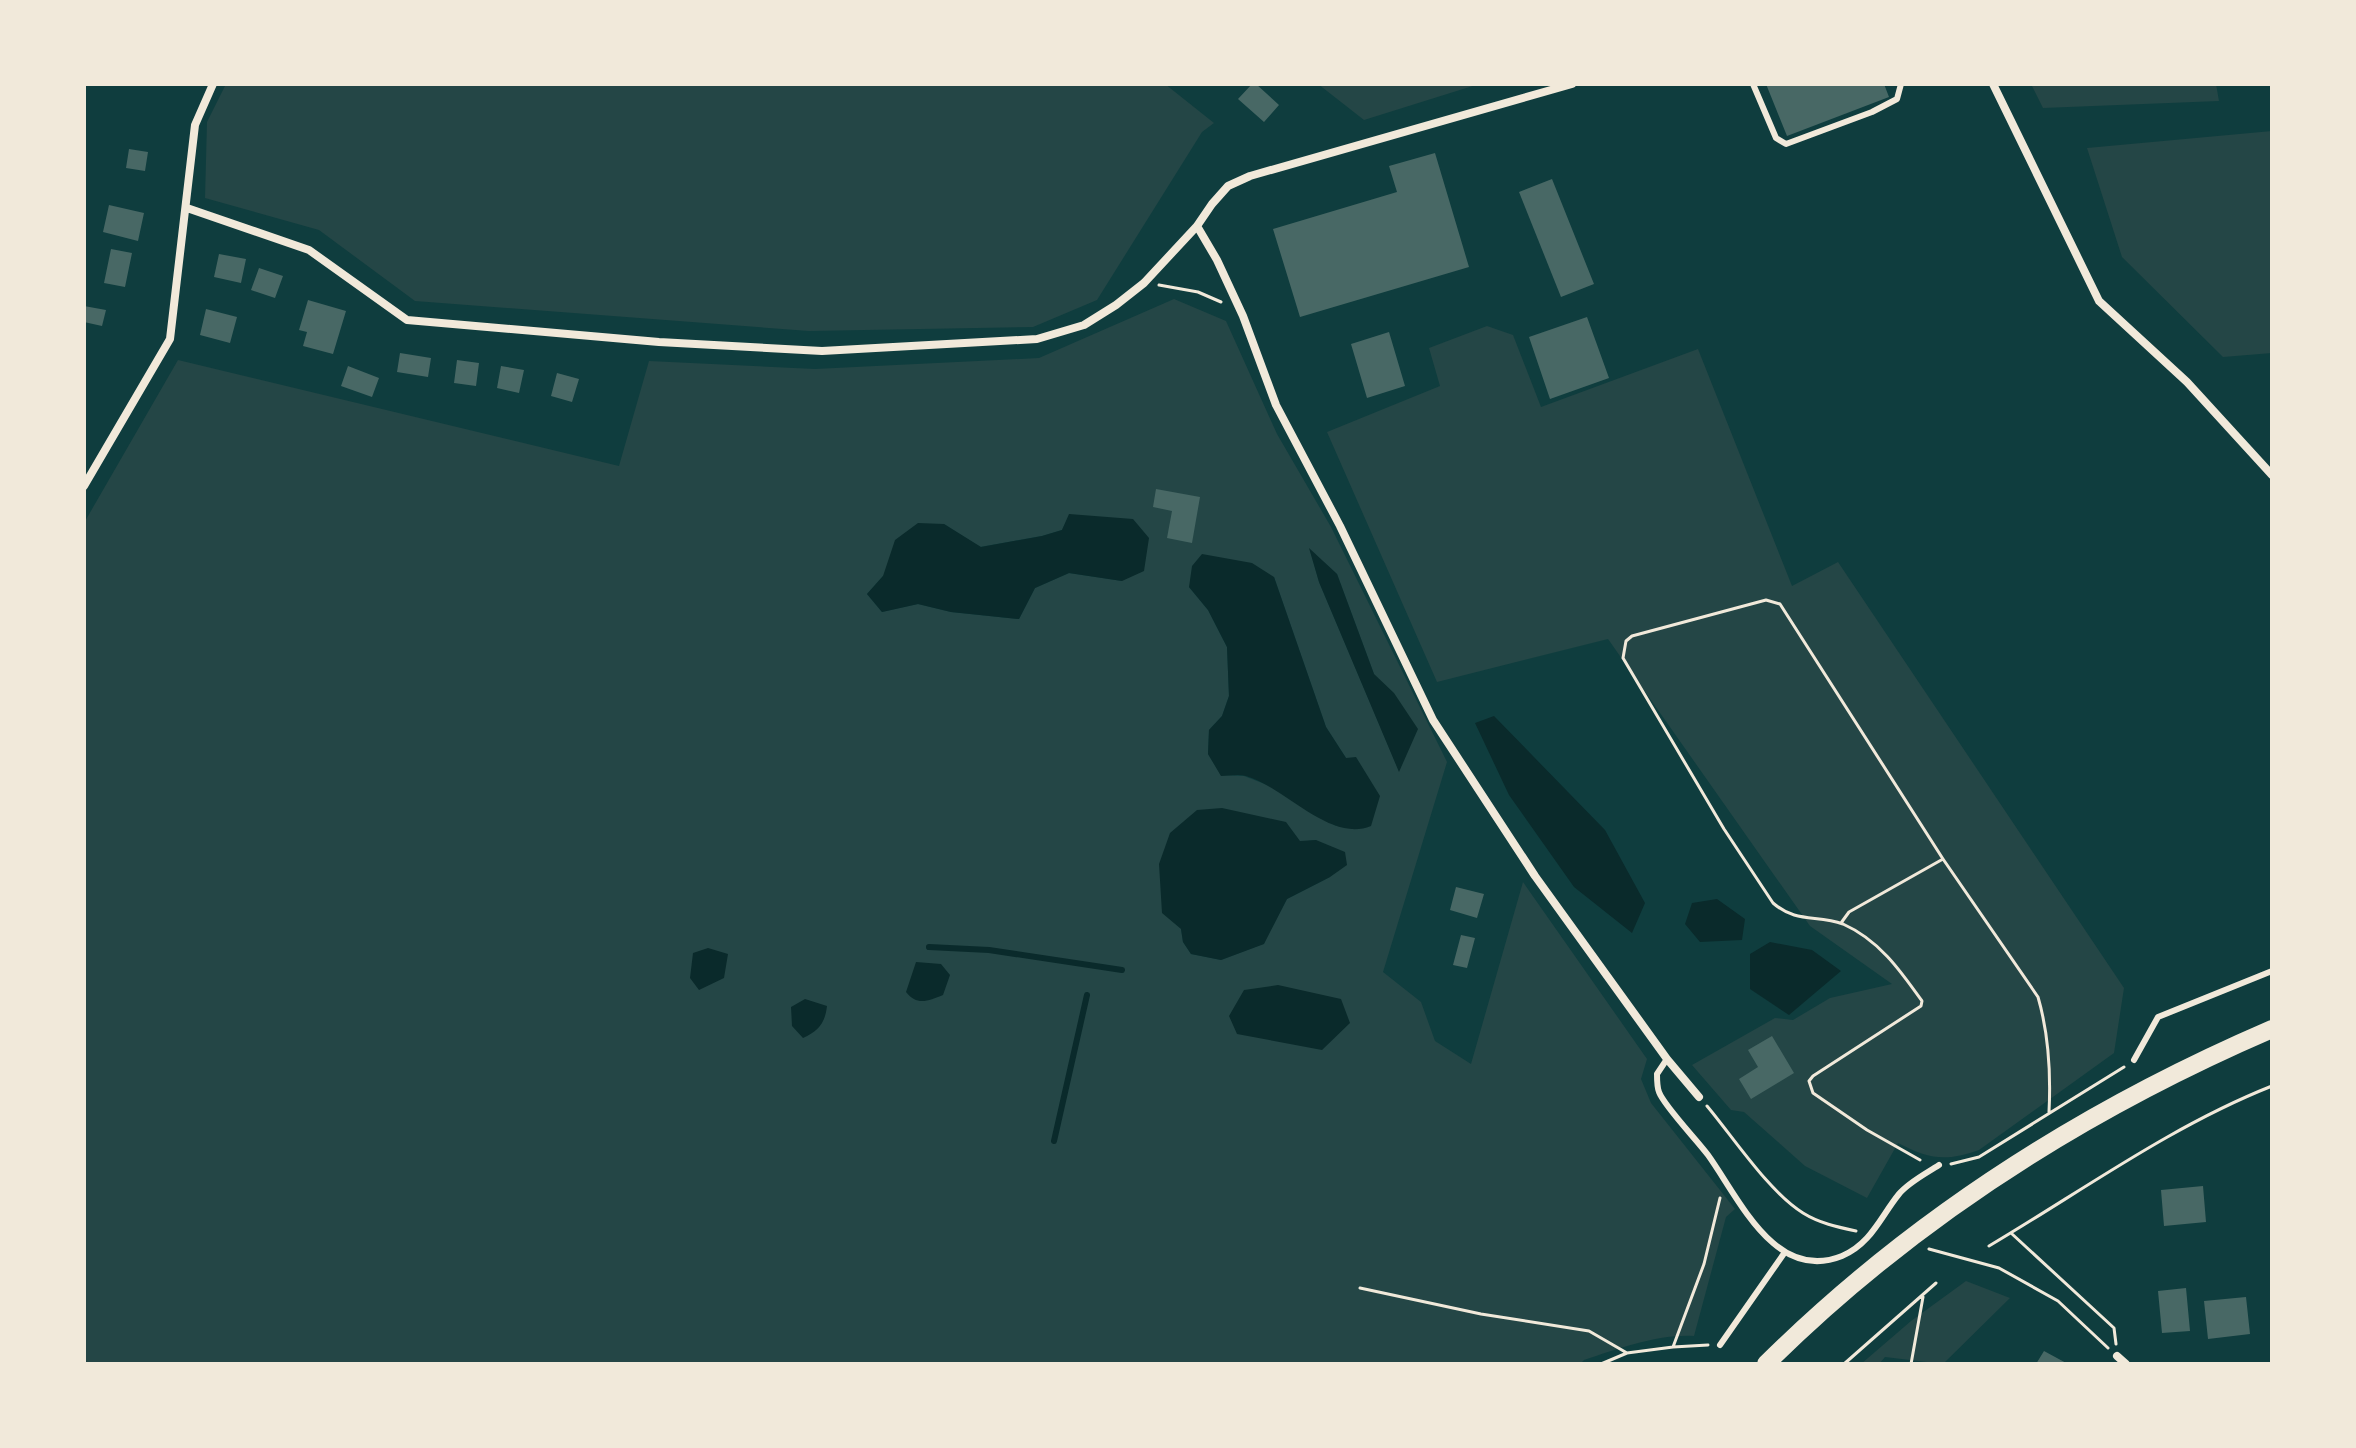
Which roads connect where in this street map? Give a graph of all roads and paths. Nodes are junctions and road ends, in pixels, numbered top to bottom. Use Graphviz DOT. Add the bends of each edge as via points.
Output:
graph roads {
  1 [pos="213,84"];
  2 [pos="1572,84"];
  3 [pos="1753,84"];
  4 [pos="1901,84"];
  5 [pos="1993,84"];
  6 [pos="187,208"];
  7 [pos="1197,226"];
  8 [pos="1144,283"];
  9 [pos="1243,316"];
  10 [pos="2272,475"];
  11 [pos="84,486"];
  12 [pos="1943,859"];
  13 [pos="1841,923"];
  14 [pos="2272,971"];
  15 [pos="2272,1029"];
  16 [pos="1667,1059"];
  17 [pos="2134,1060"];
  18 [pos="2272,1086"];
  19 [pos="1699,1097"];
  20 [pos="2049,1112"];
  21 [pos="1939,1165"];
  22 [pos="1723,1178"];
  23 [pos="1828,1225"];
  24 [pos="2011,1233"];
  25 [pos="1989,1246"];
  26 [pos="1785,1252"];
  27 [pos="1960,1256"];
  28 [pos="1936,1283"];
  29 [pos="1360,1288"];
  30 [pos="1923,1295"];
  31 [pos="1720,1345"];
  32 [pos="1673,1347"];
  33 [pos="1627,1353"];
  34 [pos="2117,1356"];
  35 [pos="1601,1364"];
  36 [pos="1766,1364"];
  37 [pos="1844,1364"];
  38 [pos="1911,1364"];
  39 [pos="2126,1364"];
  1 -- 6 [label="street" via="195,125"];
  2 -- 7 [label="street" via="1250,176 1228,186"];
  3 -- 4 [label="lane" via="1776,138 1786,144 1897,99"];
  5 -- 10 [label="street" via="2099,301 2187,382"];
  6 -- 8 [label="street" via="309,250 407,320 659,342 822,351 1037,339 1084,325"];
  6 -- 11 [label="street" via="170,339"];
  7 -- 8 [label="street"];
  7 -- 9 [label="street"];
  8 -- 9 [label="path" via="1198,292"];
  9 -- 16 [label="street" via="1276,405 1433,720 1535,876"];
  12 -- 13 [label="path" via="1849,912"];
  12 -- 13 [label="path" via="1780,604 1766,600 1632,636 1623,658 1773,903 1797,918"];
  12 -- 20 [label="path" via="2038,997 2050,1052"];
  13 -- 21 [label="path" via="1885,952 1922,1001 1813,1076 1809,1088 1867,1130"];
  14 -- 17 [label="lane" via="2158,1017"];
  15 -- 36 [label="main road" via="2111,1105 1984,1183 1856,1281"];
  16 -- 19 [label="street"];
  16 -- 22 [label="lane" via="1657,1074 1659,1092"];
  17 -- 20 [label="path"];
  18 -- 24 [label="path" via="2136,1155"];
  19 -- 23 [label="path" via="1781,1195"];
  20 -- 21 [label="path" via="1979,1157"];
  21 -- 26 [label="lane" via="1901,1192 1880,1225 1855,1249 1821,1261 1802,1261"];
  22 -- 26 [label="lane" via="1758,1231"];
  22 -- 32 [label="path" via="1704,1264"];
  24 -- 25 [label="path"];
  24 -- 34 [label="path" via="2114,1328"];
  26 -- 31 [label="lane"];
  27 -- 34 [label="path" via="1999,1268 2058,1301"];
  28 -- 30 [label="path"];
  29 -- 33 [label="path" via="1589,1331"];
  30 -- 37 [label="path"];
  30 -- 38 [label="path"];
  31 -- 32 [label="path"];
  32 -- 33 [label="path"];
  33 -- 35 [label="path"];
  34 -- 39 [label="street"];
}
